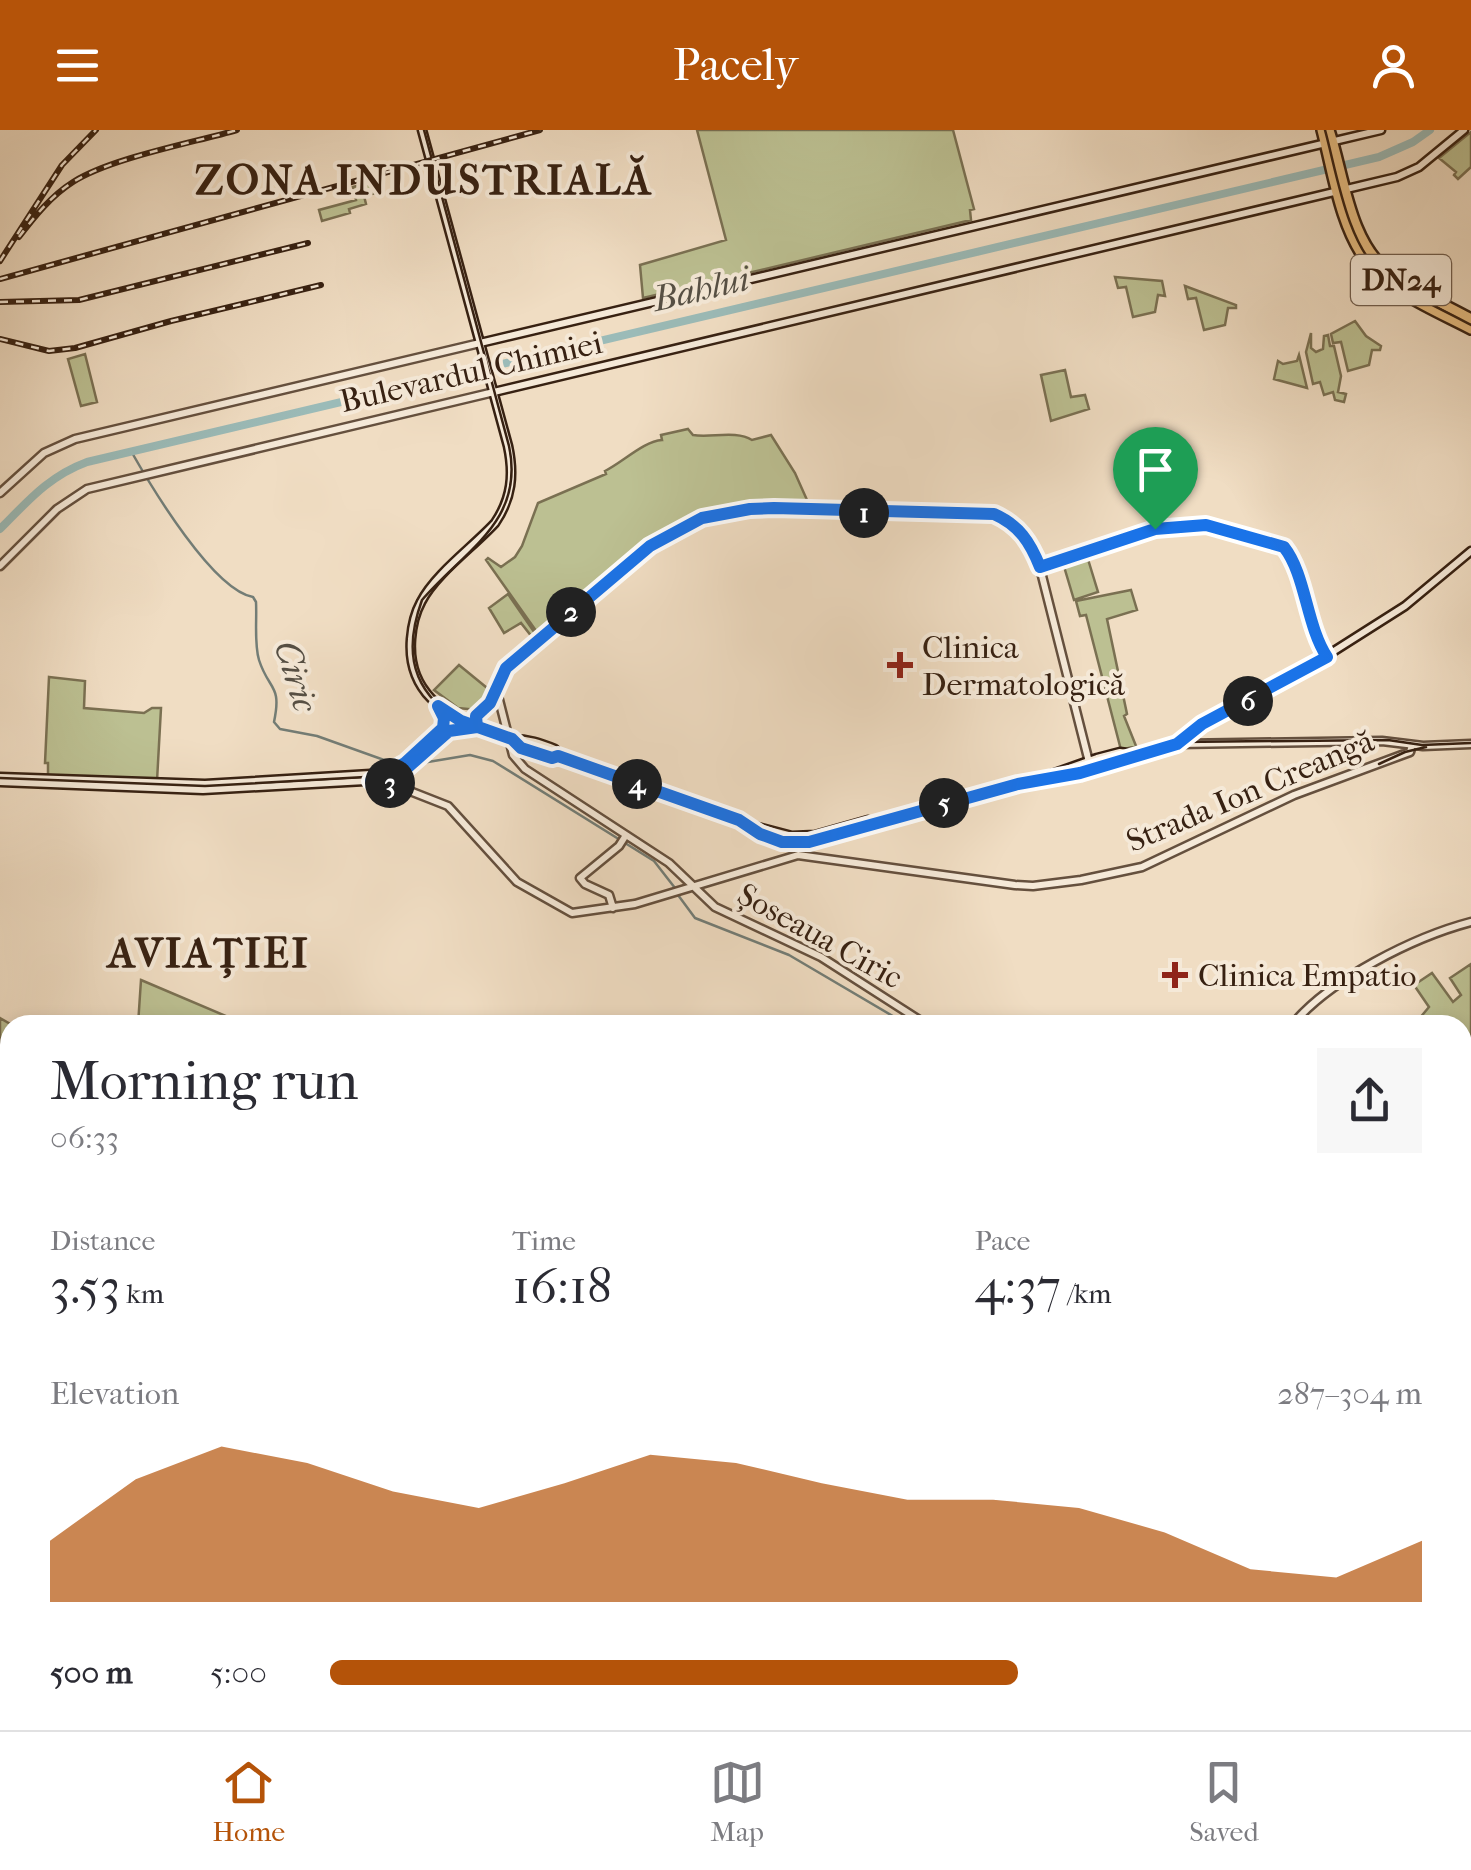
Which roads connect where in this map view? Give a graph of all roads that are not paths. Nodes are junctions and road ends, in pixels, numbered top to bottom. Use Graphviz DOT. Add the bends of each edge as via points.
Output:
graph roads {
  1 [pos="422,130"];
  2 [pos="1326,130"];
  3 [pos="1380,130"];
  4 [pos="1464,130"];
  5 [pos="1331,147"];
  6 [pos="1340,188"];
  7 [pos="1471,318"];
  8 [pos="1471,328"];
  9 [pos="480,343"];
  10 [pos="493,388"];
  11 [pos="0,493"];
  12 [pos="1471,551"];
  13 [pos="0,566"];
  14 [pos="1040,567"];
  15 [pos="1327,657"];
  16 [pos="497,691"];
  17 [pos="438,706"];
  18 [pos="476,716"];
  19 [pos="461,721"];
  20 [pos="476,726"];
  21 [pos="510,738"];
  22 [pos="1177,744"];
  23 [pos="1471,744"];
  24 [pos="1411,748"];
  25 [pos="1090,765"];
  26 [pos="407,766"];
  27 [pos="397,772"];
  28 [pos="388,776"];
  29 [pos="0,779"];
  30 [pos="371,781"];
  31 [pos="401,788"];
  32 [pos="623,840"];
  33 [pos="506,882"];
  34 [pos="694,885"];
  35 [pos="522,886"];
  36 [pos="613,908"];
  37 [pos="1467,923"];
  38 [pos="912,1015"];
  39 [pos="1302,1015"];
  1 -- 9 [label="street"];
  2 -- 5 [label="main road, DN24"];
  3 -- 5 [label="street, Bulevardul Chimiei"];
  4 -- 6 [label="street, Bulevardul Chimiei" via="1408,174"];
  5 -- 6 [label="main road, DN24"];
  5 -- 9 [label="street, Bulevardul Chimiei"];
  6 -- 7 [label="main road, DN24" via="1381,266"];
  6 -- 8 [label="main road, DN24" via="1355,241 1374,269"];
  6 -- 10 [label="street, Bulevardul Chimiei"];
  9 -- 10 [label="street"];
  9 -- 11 [label="street, Bulevardul Chimiei" via="74,439 44,454"];
  10 -- 13 [label="street, Bulevardul Chimiei" via="76,494"];
  10 -- 17 [label="street" via="512,462 506,504 422,599 412,625 414,674"];
  12 -- 15 [label="street" via="1405,606"];
  14 -- 15 [label="street" via="1130,535 1190,524 1284,547"];
  14 -- 16 [label="street" via="1014,523 994,514 774,508 702,518 620,570 506,668"];
  14 -- 25 [label="street"];
  15 -- 22 [label="street"];
  16 -- 18 [label="street"];
  16 -- 21 [label="street"];
  17 -- 19 [label="street"];
  17 -- 26 [label="street" via="443,728"];
  18 -- 19 [label="street"];
  18 -- 20 [label="street"];
  19 -- 20 [label="street"];
  20 -- 21 [label="street"];
  20 -- 26 [label="street" via="449,731"];
  21 -- 25 [label="street" via="750,825 803,836 1046,782"];
  21 -- 32 [label="street, Șoseaua Ciric" via="512,755 525,769"];
  22 -- 24 [label="street" via="1388,741"];
  22 -- 25 [label="street"];
  23 -- 24 [label="street, Strada Ion Creangă"];
  24 -- 34 [label="street, Strada Ion Creangă" via="1157,861 1110,874 1034,886 798,855"];
  26 -- 27 [label="street"];
  27 -- 28 [label="street"];
  27 -- 31 [label="street"];
  28 -- 29 [label="street" via="205,784"];
  28 -- 30 [label="street"];
  28 -- 31 [label="street"];
  29 -- 30 [label="street" via="203,790"];
  30 -- 31 [label="street"];
  31 -- 35 [label="street" via="448,806"];
  32 -- 34 [label="street, Șoseaua Ciric" via="669,863"];
  32 -- 36 [label="street" via="580,878 609,896"];
  33 -- 35 [label="street"];
  34 -- 36 [label="street, Strada Ion Creangă"];
  34 -- 38 [label="street, Șoseaua Ciric" via="730,916 820,957"];
  35 -- 36 [label="street, Strada Ion Creangă" via="572,913"];
  37 -- 39 [label="street" via="1368,968"];
}
